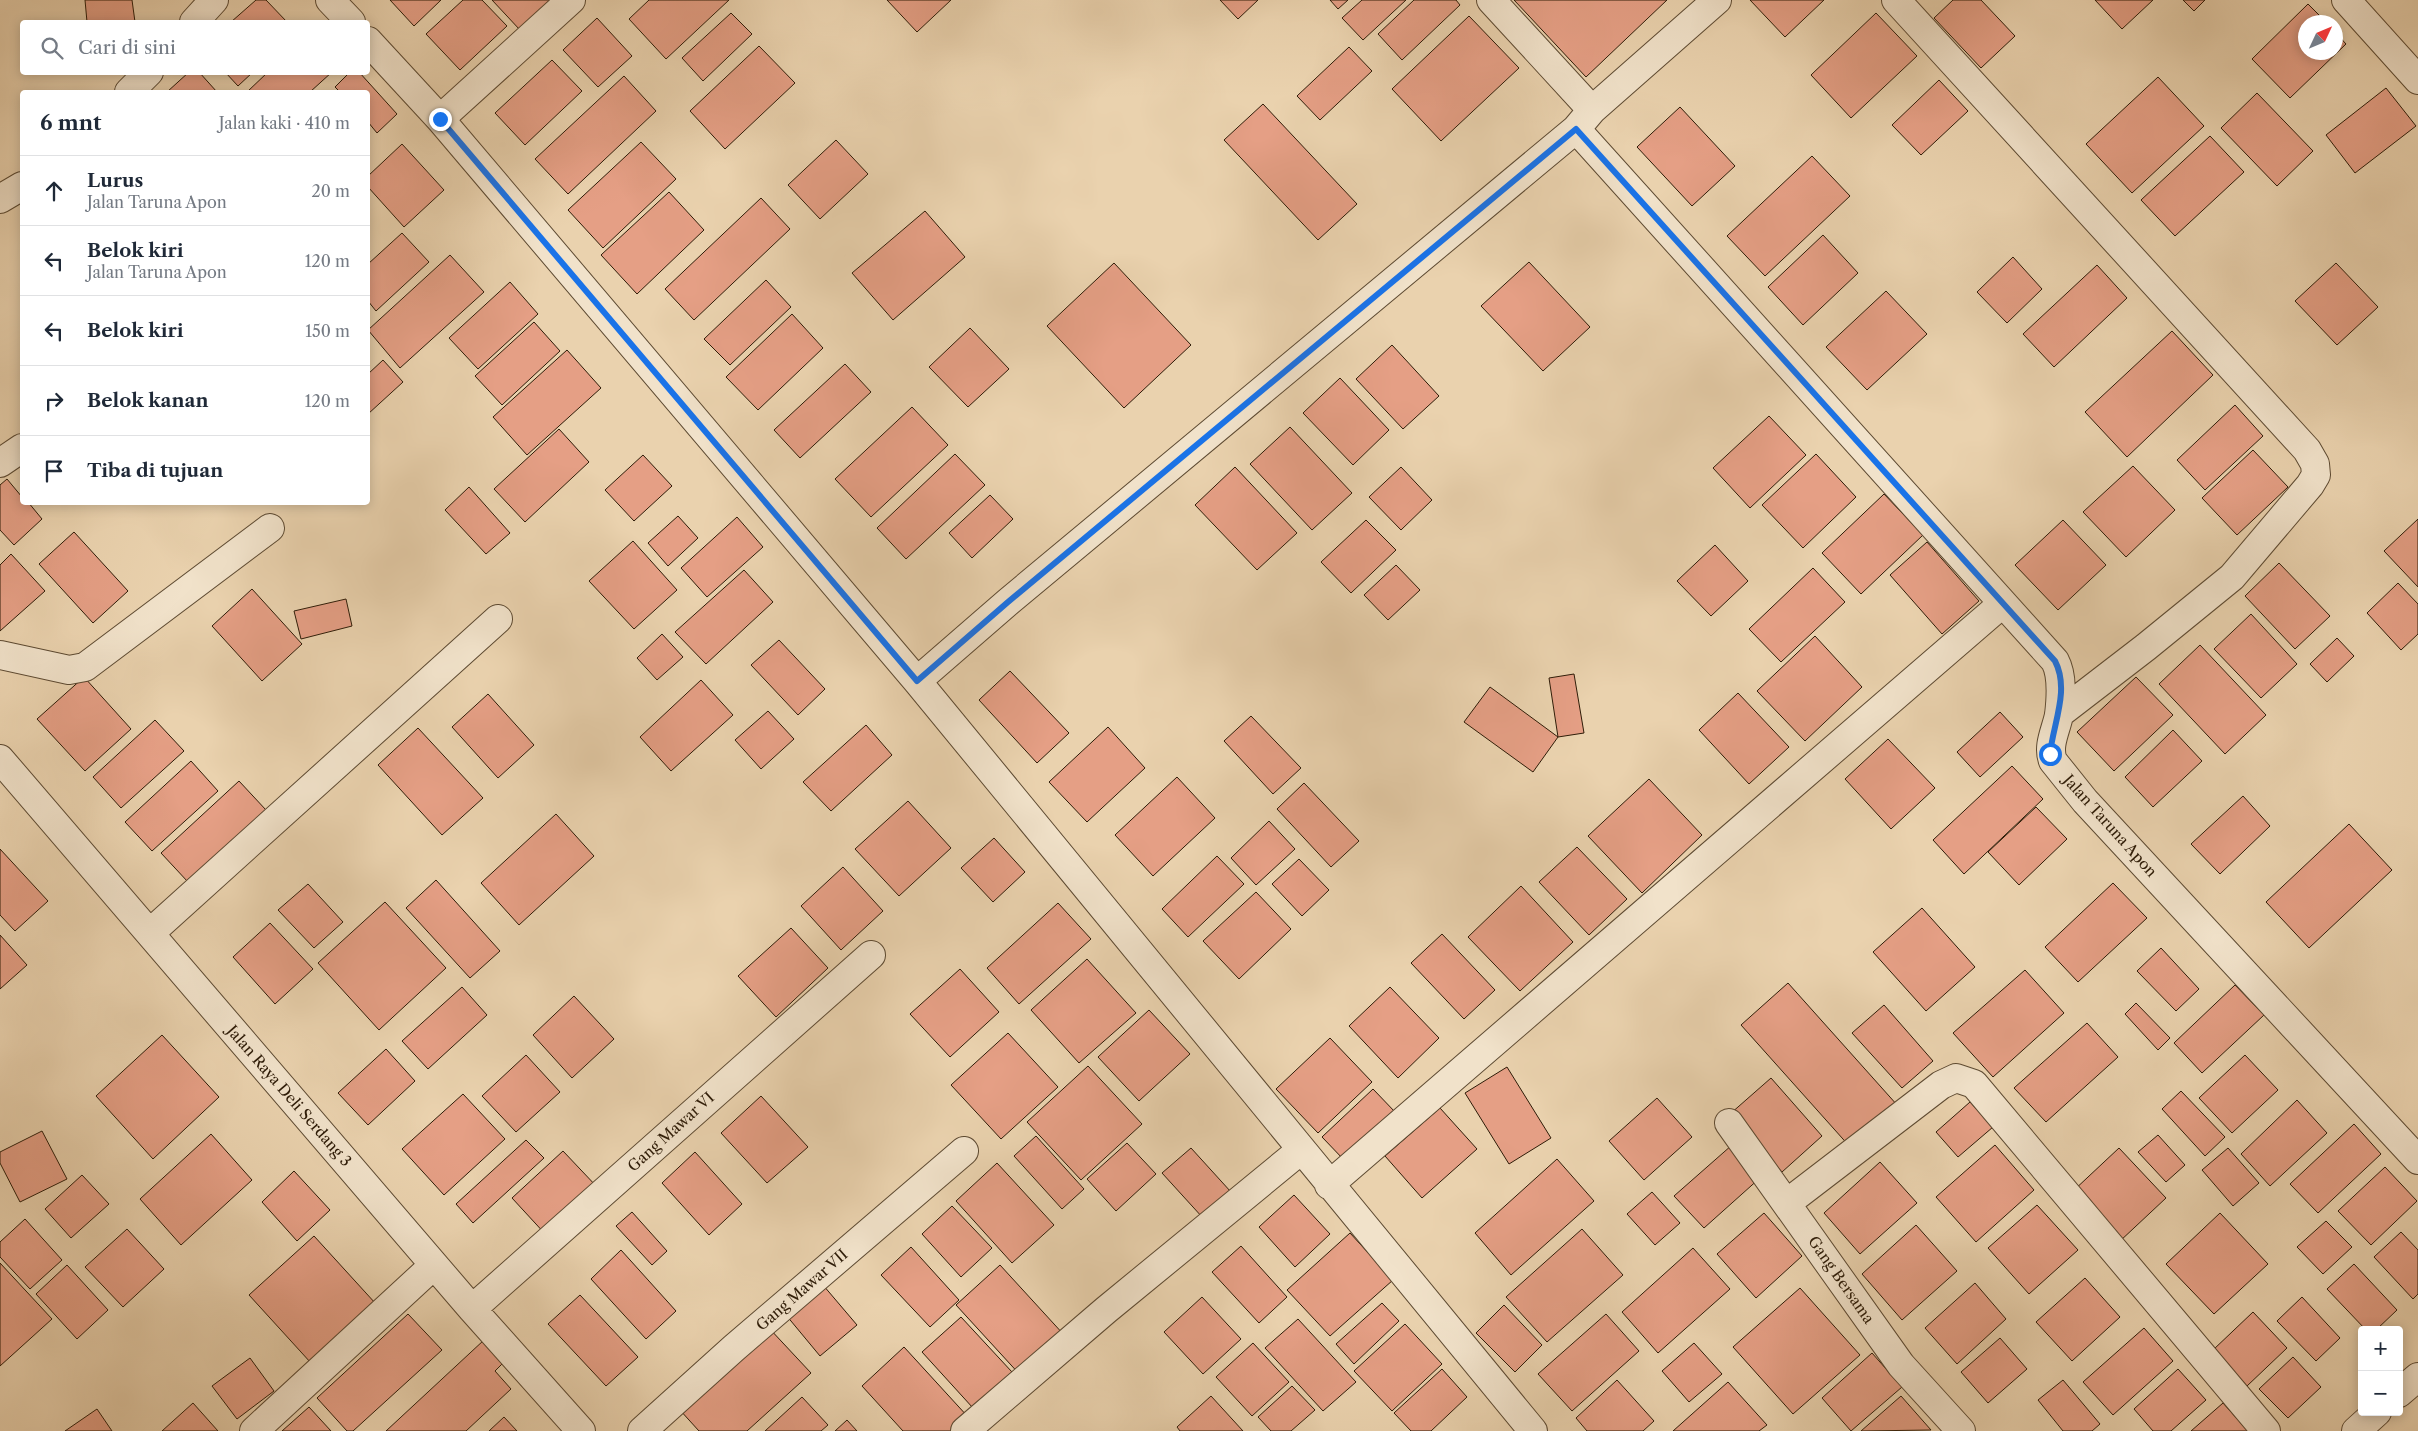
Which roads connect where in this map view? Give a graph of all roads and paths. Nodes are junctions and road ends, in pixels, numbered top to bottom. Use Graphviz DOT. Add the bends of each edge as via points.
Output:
graph roads {
  1 [pos="214,0"];
  2 [pos="330,0"];
  3 [pos="572,0"];
  4 [pos="1491,0"];
  5 [pos="1716,0"];
  6 [pos="1896,0"];
  7 [pos="2346,0"];
  8 [pos="196,20"];
  9 [pos="349,20"];
  10 [pos="370,43"];
  11 [pos="146,75"];
  12 [pos="2418,80"];
  13 [pos="131,90"];
  14 [pos="440,119"];
  15 [pos="1584,119"];
  16 [pos="20,187"];
  17 [pos="0,199"];
  18 [pos="20,449"];
  19 [pos="0,463"];
  20 [pos="270,528"];
  21 [pos="2002,604"];
  22 [pos="498,619"];
  23 [pos="0,655"];
  24 [pos="917,681"];
  25 [pos="2059,714"];
  26 [pos="0,759"];
  27 [pos="150,933"];
  28 [pos="871,955"];
  29 [pos="1729,1124"];
  30 [pos="1301,1150"];
  31 [pos="964,1151"];
  32 [pos="2418,1160"];
  33 [pos="1329,1185"];
  34 [pos="1788,1204"];
  35 [pos="434,1265"];
  36 [pos="472,1309"];
  37 [pos="2418,1377"];
  38 [pos="2403,1390"];
  39 [pos="2373,1416"];
  40 [pos="254,1431"];
  41 [pos="581,1431"];
  42 [pos="642,1431"];
  43 [pos="965,1431"];
  44 [pos="1533,1431"];
  45 [pos="1961,1431"];
  46 [pos="2266,1431"];
  47 [pos="2356,1431"];
  1 -- 8 [label="street"];
  2 -- 9 [label="street"];
  3 -- 14 [label="street"];
  4 -- 15 [label="street, Jalan Taruna Apon"];
  5 -- 15 [label="street"];
  6 -- 25 [label="street" via="2307,450 2315,464 2316,475 2310,485 2232,576"];
  7 -- 12 [label="street"];
  10 -- 14 [label="street"];
  11 -- 13 [label="street"];
  14 -- 24 [label="street"];
  15 -- 21 [label="street, Jalan Taruna Apon"];
  15 -- 24 [label="street"];
  16 -- 17 [label="street"];
  18 -- 19 [label="street"];
  20 -- 23 [label="street" via="85,667 69,670"];
  21 -- 25 [label="street, Jalan Taruna Apon" via="2055,661 2060,676"];
  21 -- 33 [label="street"];
  22 -- 27 [label="street"];
  24 -- 30 [label="street"];
  25 -- 32 [label="street, Jalan Taruna Apon" via="2050,754 2085,801"];
  26 -- 27 [label="street, Jalan Raya Deli Serdang 3"];
  27 -- 35 [label="street, Jalan Raya Deli Serdang 3"];
  28 -- 36 [label="street, Gang Mawar VI"];
  29 -- 34 [label="street, Gang Bersama"];
  30 -- 33 [label="street"];
  30 -- 43 [label="street"];
  31 -- 42 [label="street, Gang Mawar VII"];
  33 -- 44 [label="street"];
  34 -- 45 [label="street, Gang Bersama" via="1901,1365"];
  34 -- 46 [label="street" via="1941,1084 1956,1078 1974,1084"];
  35 -- 36 [label="street, Jalan Raya Deli Serdang 3"];
  35 -- 40 [label="street"];
  36 -- 41 [label="street, Jalan Raya Deli Serdang 3"];
  37 -- 38 [label="street"];
  39 -- 47 [label="street"];
}
